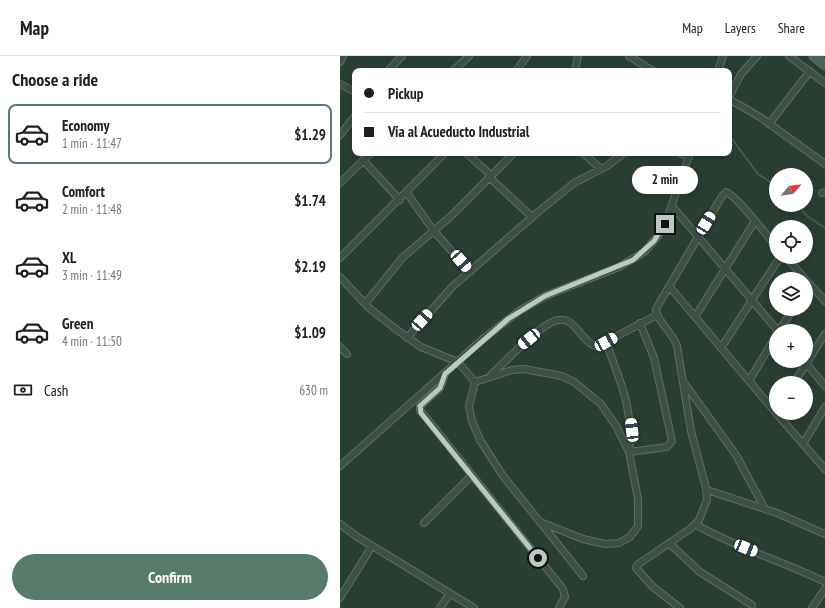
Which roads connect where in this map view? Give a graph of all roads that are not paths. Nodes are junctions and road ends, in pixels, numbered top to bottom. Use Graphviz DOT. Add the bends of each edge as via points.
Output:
graph roads {
  1 [pos="343,56"];
  2 [pos="402,56"];
  3 [pos="469,56"];
  4 [pos="527,56"];
  5 [pos="578,56"];
  6 [pos="629,56"];
  7 [pos="723,56"];
  8 [pos="757,56"];
  9 [pos="789,56"];
  10 [pos="814,56"];
  11 [pos="340,62"];
  12 [pos="825,64"];
  13 [pos="391,68"];
  14 [pos="456,68"];
  15 [pos="518,68"];
  16 [pos="576,68"];
  17 [pos="648,68"];
  18 [pos="719,68"];
  19 [pos="810,72"];
  20 [pos="825,83"];
  21 [pos="340,84"];
  22 [pos="352,90"];
  23 [pos="732,92"];
  24 [pos="732,100"];
  25 [pos="352,120"];
  26 [pos="769,124"];
  27 [pos="340,135"];
  28 [pos="368,156"];
  29 [pos="442,156"];
  30 [pos="469,156"];
  31 [pos="511,156"];
  32 [pos="586,156"];
  33 [pos="620,156"];
  34 [pos="690,156"];
  35 [pos="363,160"];
  36 [pos="825,164"];
  37 [pos="601,169"];
  38 [pos="490,176"];
  39 [pos="340,183"];
  40 [pos="407,193"];
  41 [pos="400,200"];
  42 [pos="672,206"];
  43 [pos="532,217"];
  44 [pos="755,221"];
  45 [pos="433,230"];
  46 [pos="698,236"];
  47 [pos="769,238"];
  48 [pos="340,258"];
  49 [pos="776,264"];
  50 [pos="792,264"];
  51 [pos="725,269"];
  52 [pos="470,272"];
  53 [pos="798,272"];
  54 [pos="340,277"];
  55 [pos="669,286"];
  56 [pos="813,289"];
  57 [pos="752,301"];
  58 [pos="825,302"];
  59 [pos="365,304"];
  60 [pos="656,315"];
  61 [pos="695,317"];
  62 [pos="640,323"];
  63 [pos="773,324"];
  64 [pos="825,334"];
  65 [pos="407,338"];
  66 [pos="606,342"];
  67 [pos="340,347"];
  68 [pos="721,348"];
  69 [pos="769,348"];
  70 [pos="813,351"];
  71 [pos="347,354"];
  72 [pos="458,362"];
  73 [pos="810,368"];
  74 [pos="445,374"];
  75 [pos="489,378"];
  76 [pos="749,381"];
  77 [pos="475,382"];
  78 [pos="684,383"];
  79 [pos="825,386"];
  80 [pos="769,405"];
  81 [pos="825,407"];
  82 [pos="782,420"];
  83 [pos="803,444"];
  84 [pos="629,452"];
  85 [pos="340,466"];
  86 [pos="825,469"];
  87 [pos="471,476"];
  88 [pos="707,490"];
  89 [pos="765,509"];
  90 [pos="540,522"];
  91 [pos="424,523"];
  92 [pos="340,524"];
  93 [pos="695,524"];
  94 [pos="825,534"];
  95 [pos="670,544"];
  96 [pos="372,546"];
  97 [pos="583,576"];
  98 [pos="825,582"];
  99 [pos="825,589"];
  100 [pos="450,593"];
  101 [pos="340,598"];
  102 [pos="752,605"];
  103 [pos="440,608"];
  104 [pos="474,608"];
  105 [pos="559,608"];
  106 [pos="680,608"];
  107 [pos="812,608"];
  1 -- 11 [label="street"];
  2 -- 13 [label="street"];
  3 -- 14 [label="street"];
  4 -- 15 [label="street"];
  5 -- 16 [label="street"];
  6 -- 17 [label="street"];
  7 -- 18 [label="street"];
  8 -- 23 [label="street" via="741,74"];
  9 -- 19 [label="street"];
  10 -- 12 [label="main road"];
  19 -- 20 [label="street"];
  19 -- 26 [label="street"];
  21 -- 22 [label="street"];
  24 -- 26 [label="street"];
  25 -- 27 [label="street"];
  26 -- 36 [label="street"];
  28 -- 35 [label="street"];
  29 -- 40 [label="street"];
  30 -- 38 [label="street"];
  31 -- 38 [label="street"];
  32 -- 37 [label="street"];
  33 -- 37 [label="street"];
  34 -- 42 [label="street"];
  35 -- 39 [label="street"];
  35 -- 41 [label="street"];
  37 -- 43 [label="street" via="574,183"];
  38 -- 43 [label="street"];
  38 -- 45 [label="street"];
  40 -- 41 [label="street"];
  40 -- 45 [label="street"];
  41 -- 48 [label="street"];
  42 -- 46 [label="street"];
  42 -- 72 [label="street" via="658,236 639,256 619,267 538,300 504,322"];
  43 -- 52 [label="street"];
  44 -- 46 [label="street" via="726,192"];
  44 -- 47 [label="street"];
  44 -- 51 [label="street"];
  45 -- 52 [label="street"];
  45 -- 59 [label="street" via="398,262"];
  46 -- 51 [label="street"];
  46 -- 55 [label="street"];
  49 -- 57 [label="street"];
  50 -- 53 [label="street"];
  51 -- 57 [label="street"];
  51 -- 61 [label="street"];
  52 -- 65 [label="street" via="433,307"];
  54 -- 59 [label="street"];
  55 -- 60 [label="street" via="657,306"];
  55 -- 61 [label="street"];
  56 -- 58 [label="street"];
  57 -- 63 [label="street"];
  57 -- 68 [label="street"];
  59 -- 65 [label="street"];
  60 -- 62 [label="street"];
  60 -- 78 [label="street" via="676,340"];
  61 -- 68 [label="street"];
  62 -- 66 [label="street"];
  62 -- 84 [label="street" via="654,358 672,441 667,447"];
  64 -- 70 [label="street"];
  65 -- 72 [label="street"];
  66 -- 75 [label="street" via="594,347 569,321 550,322"];
  66 -- 84 [label="street" via="629,407 632,430"];
  67 -- 71 [label="street"];
  68 -- 76 [label="street"];
  69 -- 76 [label="street"];
  72 -- 74 [label="street"];
  72 -- 77 [label="street"];
  73 -- 79 [label="street"];
  74 -- 85 [label="street"];
  74 -- 87 [label="street" via="440,388 419,408"];
  75 -- 77 [label="street"];
  75 -- 84 [label="street" via="512,370 524,369 562,376 574,382 601,404"];
  76 -- 80 [label="street"];
  77 -- 90 [label="street" via="469,406 480,440 503,476"];
  78 -- 88 [label="street" via="692,436"];
  78 -- 89 [label="street" via="736,455"];
  81 -- 83 [label="street"];
  82 -- 83 [label="street"];
  83 -- 86 [label="street"];
  84 -- 90 [label="street" via="638,499 638,526 630,537 619,543 605,544 583,539"];
  87 -- 91 [label="street"];
  87 -- 105 [label="street" via="563,589 565,597"];
  88 -- 89 [label="street"];
  88 -- 93 [label="street" via="706,504"];
  89 -- 94 [label="street"];
  90 -- 97 [label="street"];
  92 -- 96 [label="street"];
  93 -- 95 [label="street"];
  93 -- 98 [label="street"];
  95 -- 102 [label="street" via="700,572"];
  95 -- 106 [label="street" via="636,568 649,584"];
  96 -- 100 [label="street"];
  96 -- 101 [label="street"];
  99 -- 107 [label="street"];
  100 -- 103 [label="street"];
  100 -- 104 [label="street"];
}
